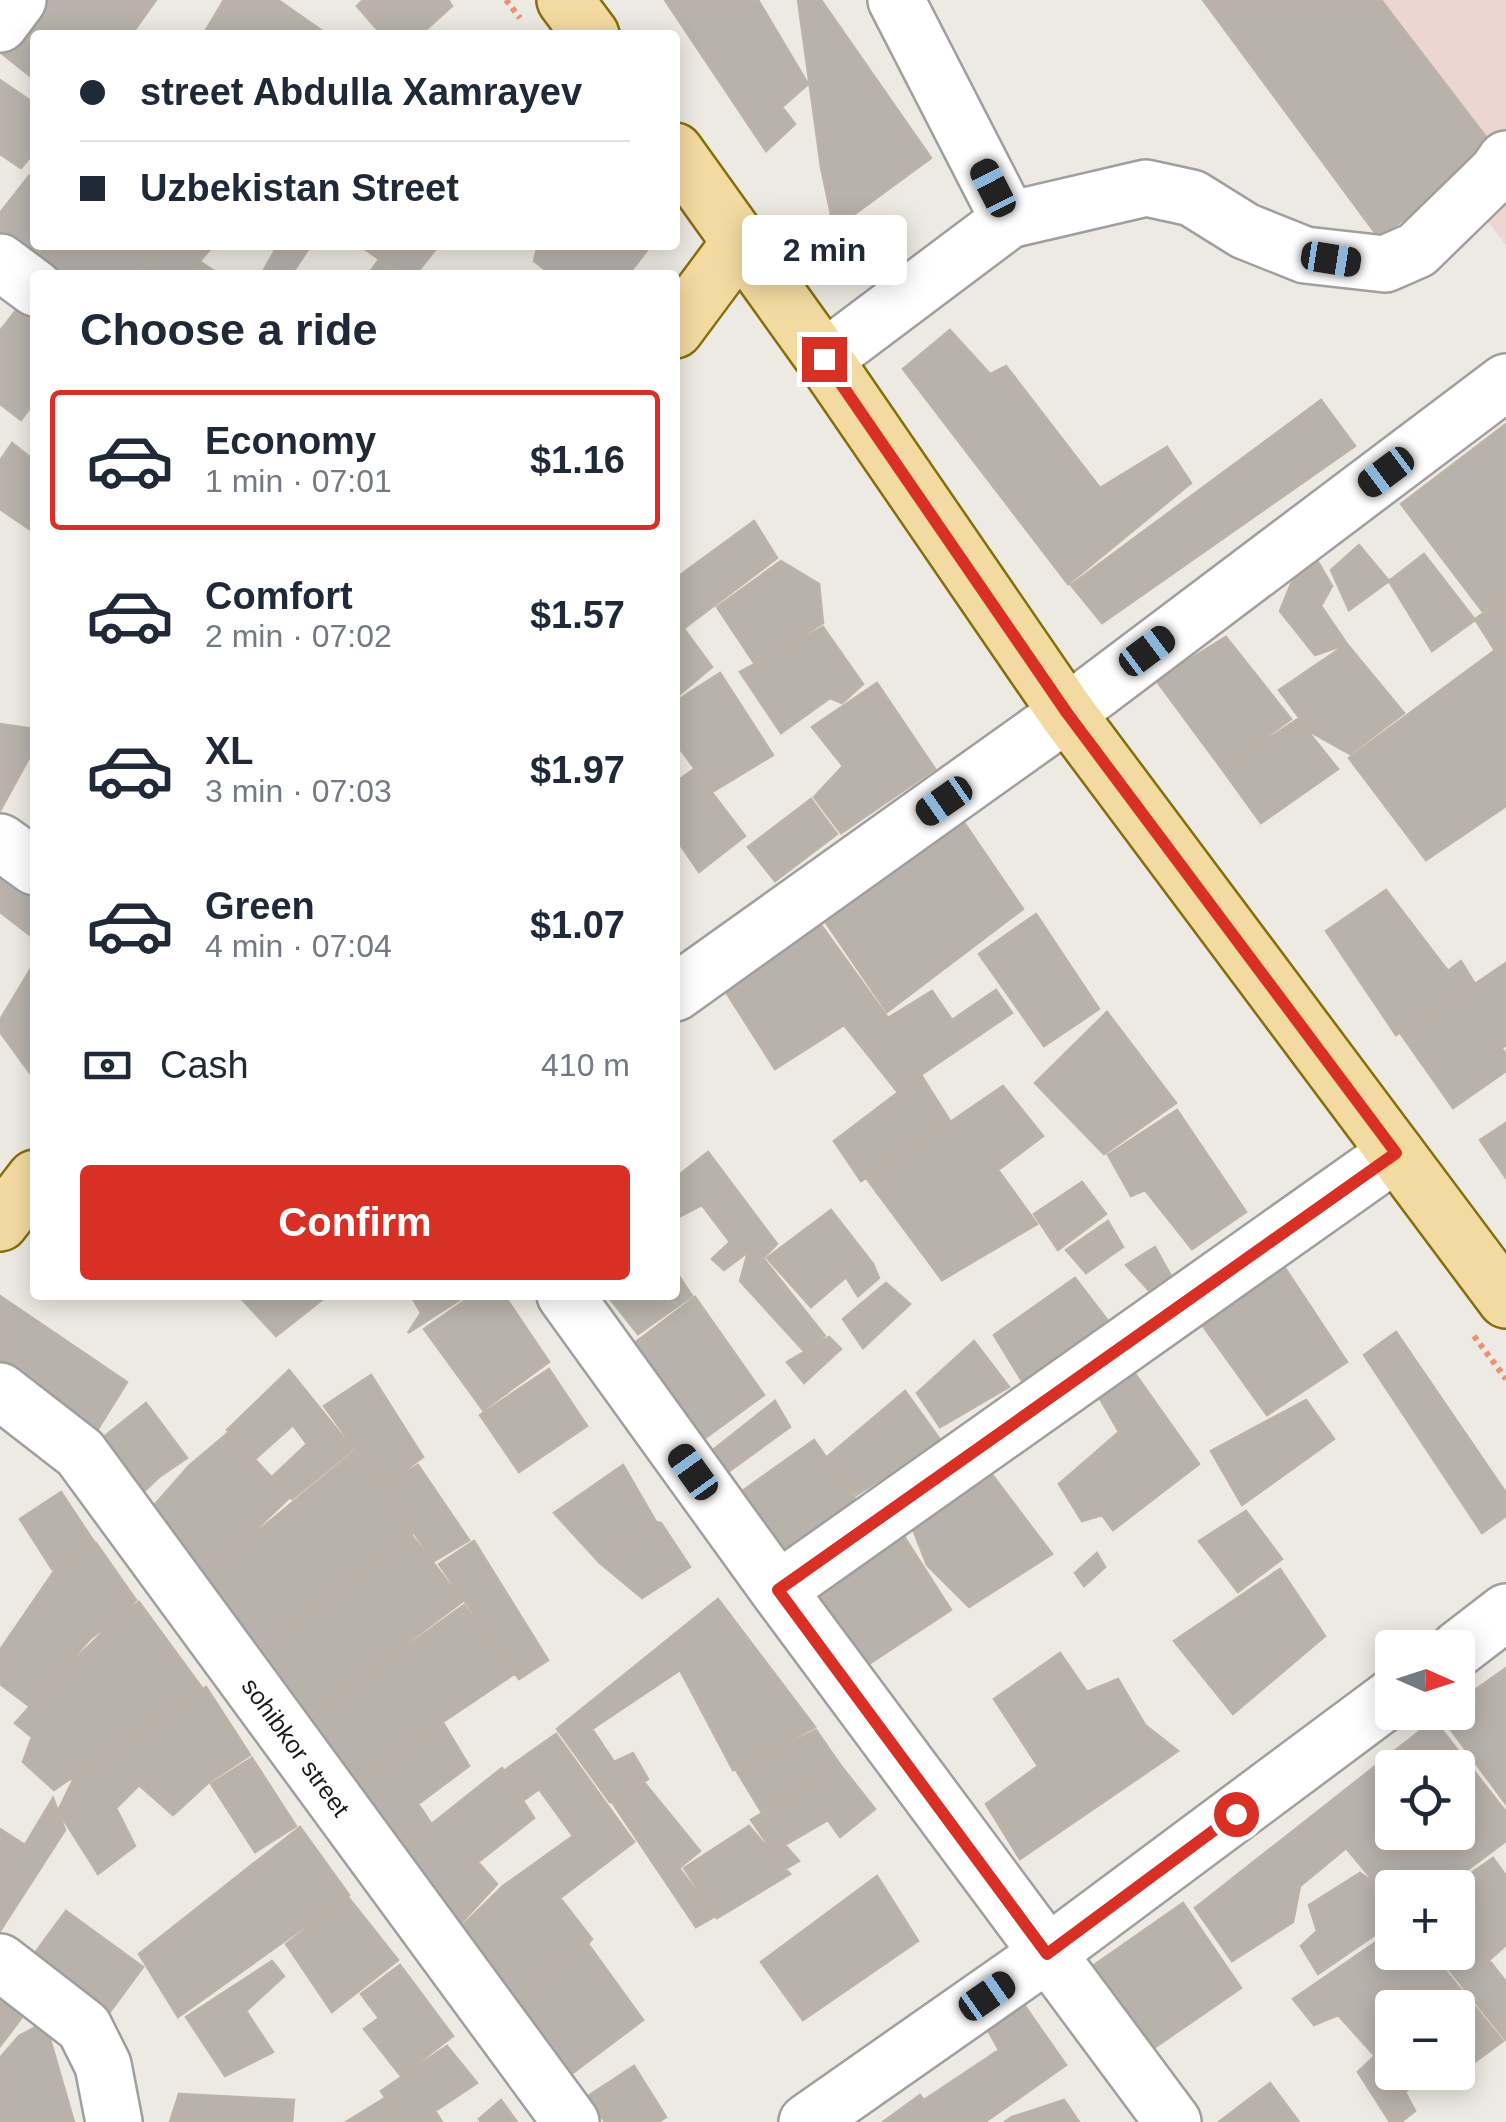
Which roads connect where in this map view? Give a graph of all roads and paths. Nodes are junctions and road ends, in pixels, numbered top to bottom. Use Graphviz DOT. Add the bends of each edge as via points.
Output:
graph roads {
  1 [pos="18,0"];
  2 [pos="565,0"];
  3 [pos="896,0"];
  4 [pos="0,24"];
  5 [pos="587,30"];
  6 [pos="680,158"];
  7 [pos="1506,158"];
  8 [pos="1009,220"];
  9 [pos="741,241"];
  10 [pos="0,262"];
  11 [pos="30,284"];
  12 [pos="680,323"];
  13 [pos="824,359"];
  14 [pos="1506,382"];
  15 [pos="1067,713"];
  16 [pos="0,842"];
  17 [pos="30,863"];
  18 [pos="680,989"];
  19 [pos="1396,1153"];
  20 [pos="30,1184"];
  21 [pos="0,1223"];
  22 [pos="569,1300"];
  23 [pos="1506,1300"];
  24 [pos="0,1391"];
  25 [pos="778,1590"];
  26 [pos="1506,1612"];
  27 [pos="1475,1635"];
  28 [pos="1375,1710"];
  29 [pos="1047,1954"];
  30 [pos="0,1962"];
  31 [pos="114,2122"];
  32 [pos="572,2122"];
  33 [pos="807,2122"];
  34 [pos="1173,2122"];
  1 -- 4 [label="street"];
  2 -- 5 [label="main road"];
  3 -- 8 [label="street"];
  6 -- 9 [label="main road"];
  7 -- 8 [label="street" via="1416,250 1385,264 1305,255 1245,231 1192,198 1146,188"];
  8 -- 13 [label="street"];
  9 -- 12 [label="main road"];
  9 -- 13 [label="main road"];
  10 -- 11 [label="street"];
  13 -- 15 [label="main road"];
  14 -- 15 [label="street"];
  15 -- 18 [label="street"];
  15 -- 19 [label="main road"];
  16 -- 17 [label="street"];
  19 -- 23 [label="main road"];
  19 -- 25 [label="street"];
  20 -- 21 [label="main road"];
  22 -- 25 [label="street"];
  24 -- 32 [label="street, sohibkor street" via="80,1454"];
  25 -- 29 [label="street"];
  26 -- 27 [label="street"];
  28 -- 29 [label="street"];
  29 -- 33 [label="street"];
  29 -- 34 [label="street"];
  30 -- 31 [label="street" via="84,2028 103,2065"];
}
